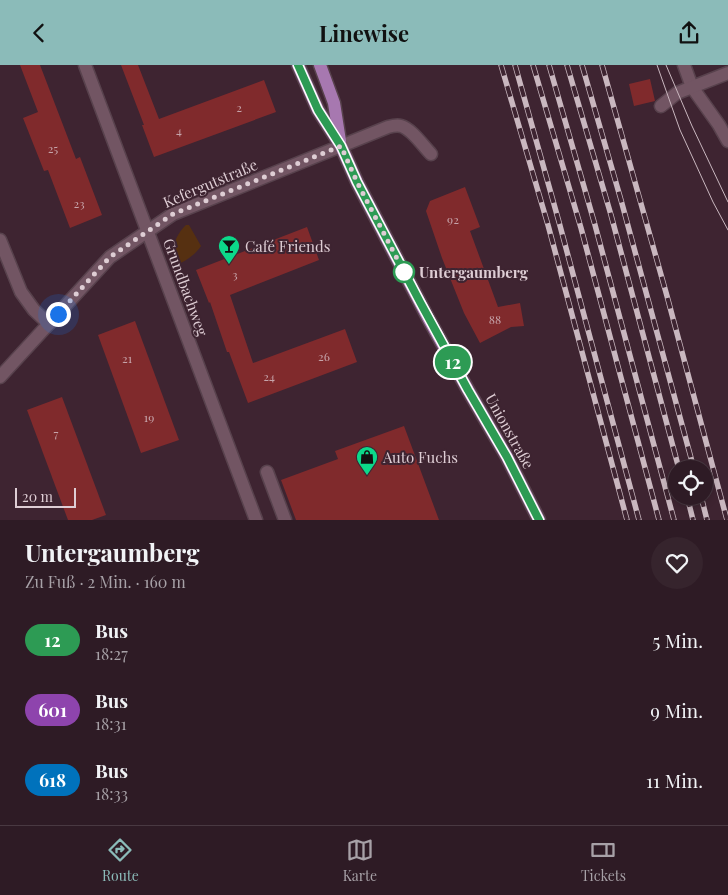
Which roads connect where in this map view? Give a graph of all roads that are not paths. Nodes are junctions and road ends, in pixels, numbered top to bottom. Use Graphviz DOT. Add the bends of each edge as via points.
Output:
graph roads {
  1 [pos="85,65"];
  2 [pos="298,65"];
  3 [pos="320,65"];
  4 [pos="684,65"];
  5 [pos="728,73"];
  6 [pos="692,87"];
  7 [pos="660,106"];
  8 [pos="728,141"];
  9 [pos="341,146"];
  10 [pos="431,154"];
  11 [pos="148,231"];
  12 [pos="0,240"];
  13 [pos="49,324"];
  14 [pos="0,377"];
  15 [pos="267,472"];
  16 [pos="256,520"];
  17 [pos="285,520"];
  18 [pos="539,520"];
  1 -- 11 [label="street, Grundbachweg"];
  2 -- 9 [label="main road, Unionstraße" via="318,110"];
  3 -- 9 [label="main road, Unionstraße" via="334,103"];
  4 -- 6 [label="street"];
  5 -- 6 [label="street"];
  6 -- 7 [label="street"];
  6 -- 8 [label="street"];
  9 -- 10 [label="street" via="388,127 400,126 414,135"];
  9 -- 11 [label="street, Kefergutstraße" via="173,214"];
  9 -- 18 [label="main road, Unionstraße" via="424,309"];
  11 -- 13 [label="street, Kefergutstraße" via="110,257"];
  11 -- 16 [label="street, Grundbachweg"];
  12 -- 13 [label="street" via="21,292"];
  13 -- 14 [label="street, Kefergutstraße"];
  15 -- 17 [label="street"];
}
